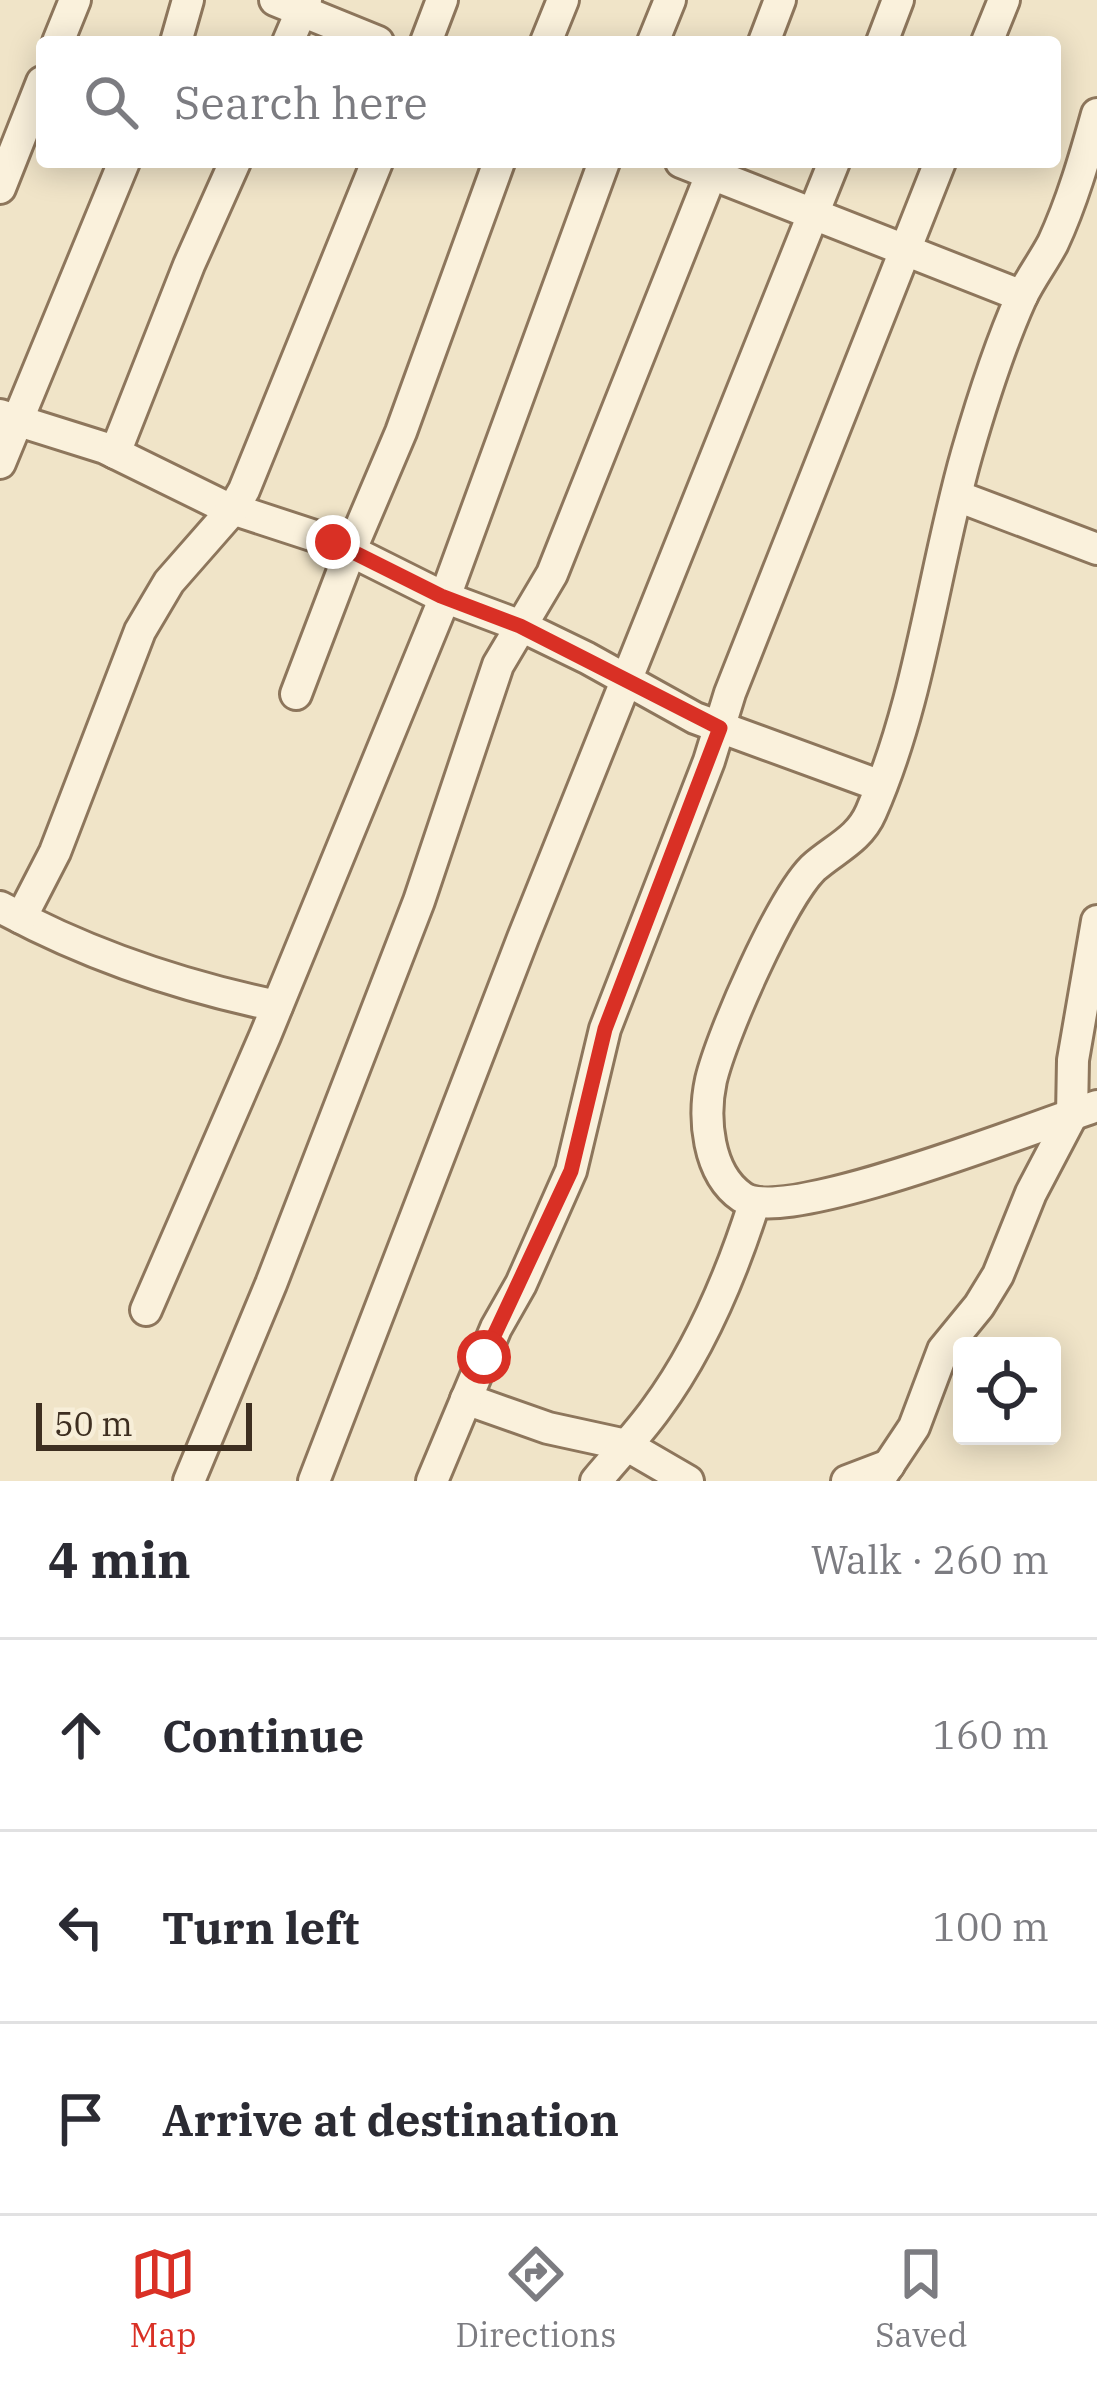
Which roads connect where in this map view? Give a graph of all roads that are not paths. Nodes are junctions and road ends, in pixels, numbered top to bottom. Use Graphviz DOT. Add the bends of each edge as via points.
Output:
graph roads {
  1 [pos="74,0"];
  2 [pos="188,0"];
  3 [pos="442,0"];
  4 [pos="563,0"];
  5 [pos="670,0"];
  6 [pos="780,0"];
  7 [pos="898,0"];
  8 [pos="1004,0"];
  9 [pos="294,4"];
  10 [pos="60,36"];
  11 [pos="178,36"];
  12 [pos="289,36"];
  13 [pos="365,36"];
  14 [pos="428,36"];
  15 [pos="548,36"];
  16 [pos="655,36"];
  17 [pos="766,36"];
  18 [pos="884,36"];
  19 [pos="989,36"];
  20 [pos="36,97"];
  21 [pos="1097,114"];
  22 [pos="121,168"];
  23 [pos="232,168"];
  24 [pos="374,168"];
  25 [pos="497,168"];
  26 [pos="602,168"];
  27 [pos="714,168"];
  28 [pos="831,168"];
  29 [pos="938,168"];
  30 [pos="0,188"];
  31 [pos="814,212"];
  32 [pos="906,248"];
  33 [pos="1022,296"];
  34 [pos="8,417"];
  35 [pos="115,453"];
  36 [pos="0,463"];
  37 [pos="958,496"];
  38 [pos="233,509"];
  39 [pos="1097,549"];
  40 [pos="350,552"];
  41 [pos="445,597"];
  42 [pos="520,626"];
  43 [pos="626,680"];
  44 [pos="296,694"];
  45 [pos="720,728"];
  46 [pos="881,786"];
  47 [pos="10,913"];
  48 [pos="1097,921"];
  49 [pos="277,1006"];
  50 [pos="1085,1110"];
  51 [pos="754,1204"];
  52 [pos="146,1310"];
  53 [pos="466,1399"];
  54 [pos="626,1445"];
  55 [pos="884,1473"];
  56 [pos="188,1481"];
  57 [pos="314,1481"];
  58 [pos="432,1481"];
  59 [pos="596,1481"];
  60 [pos="688,1481"];
  61 [pos="847,1481"];
  1 -- 10 [label="street"];
  2 -- 11 [label="street"];
  3 -- 14 [label="street"];
  4 -- 15 [label="street"];
  5 -- 16 [label="street"];
  6 -- 17 [label="street"];
  7 -- 18 [label="street"];
  8 -- 19 [label="street"];
  9 -- 12 [label="street"];
  9 -- 13 [label="street"];
  20 -- 30 [label="street"];
  21 -- 33 [label="street" via="1053,243"];
  22 -- 34 [label="street"];
  23 -- 35 [label="street"];
  24 -- 38 [label="street"];
  25 -- 40 [label="street"];
  26 -- 41 [label="street"];
  27 -- 31 [label="street"];
  27 -- 42 [label="street" via="552,574"];
  28 -- 31 [label="street"];
  29 -- 32 [label="street"];
  31 -- 32 [label="street"];
  31 -- 43 [label="street"];
  32 -- 33 [label="street"];
  32 -- 45 [label="street"];
  33 -- 37 [label="street"];
  34 -- 35 [label="street"];
  34 -- 36 [label="street"];
  35 -- 38 [label="street"];
  37 -- 39 [label="street"];
  37 -- 46 [label="street" via="907,712"];
  38 -- 40 [label="street"];
  38 -- 47 [label="street" via="169,582 140,632 55,852"];
  40 -- 41 [label="street"];
  40 -- 44 [label="street"];
  41 -- 42 [label="street"];
  41 -- 49 [label="street"];
  42 -- 43 [label="street"];
  42 -- 56 [label="street" via="498,665 419,901"];
  43 -- 45 [label="street"];
  43 -- 57 [label="street"];
  45 -- 46 [label="street"];
  45 -- 53 [label="street" via="605,1029 571,1171"];
  46 -- 51 [label="street" via="857,834 812,869 769,936 712,1078 710,1143 731,1188"];
  47 -- 49 [label="street" via="131,965"];
  48 -- 50 [label="street" via="1073,1060"];
  49 -- 52 [label="street"];
  50 -- 51 [label="street" via="849,1190"];
  50 -- 55 [label="street" via="1031,1193 980,1306 944,1350 914,1427"];
  51 -- 54 [label="street" via="722,1294 657,1408"];
  53 -- 54 [label="street"];
  53 -- 58 [label="street"];
  54 -- 59 [label="street"];
  54 -- 60 [label="street"];
  55 -- 61 [label="street"];
}
